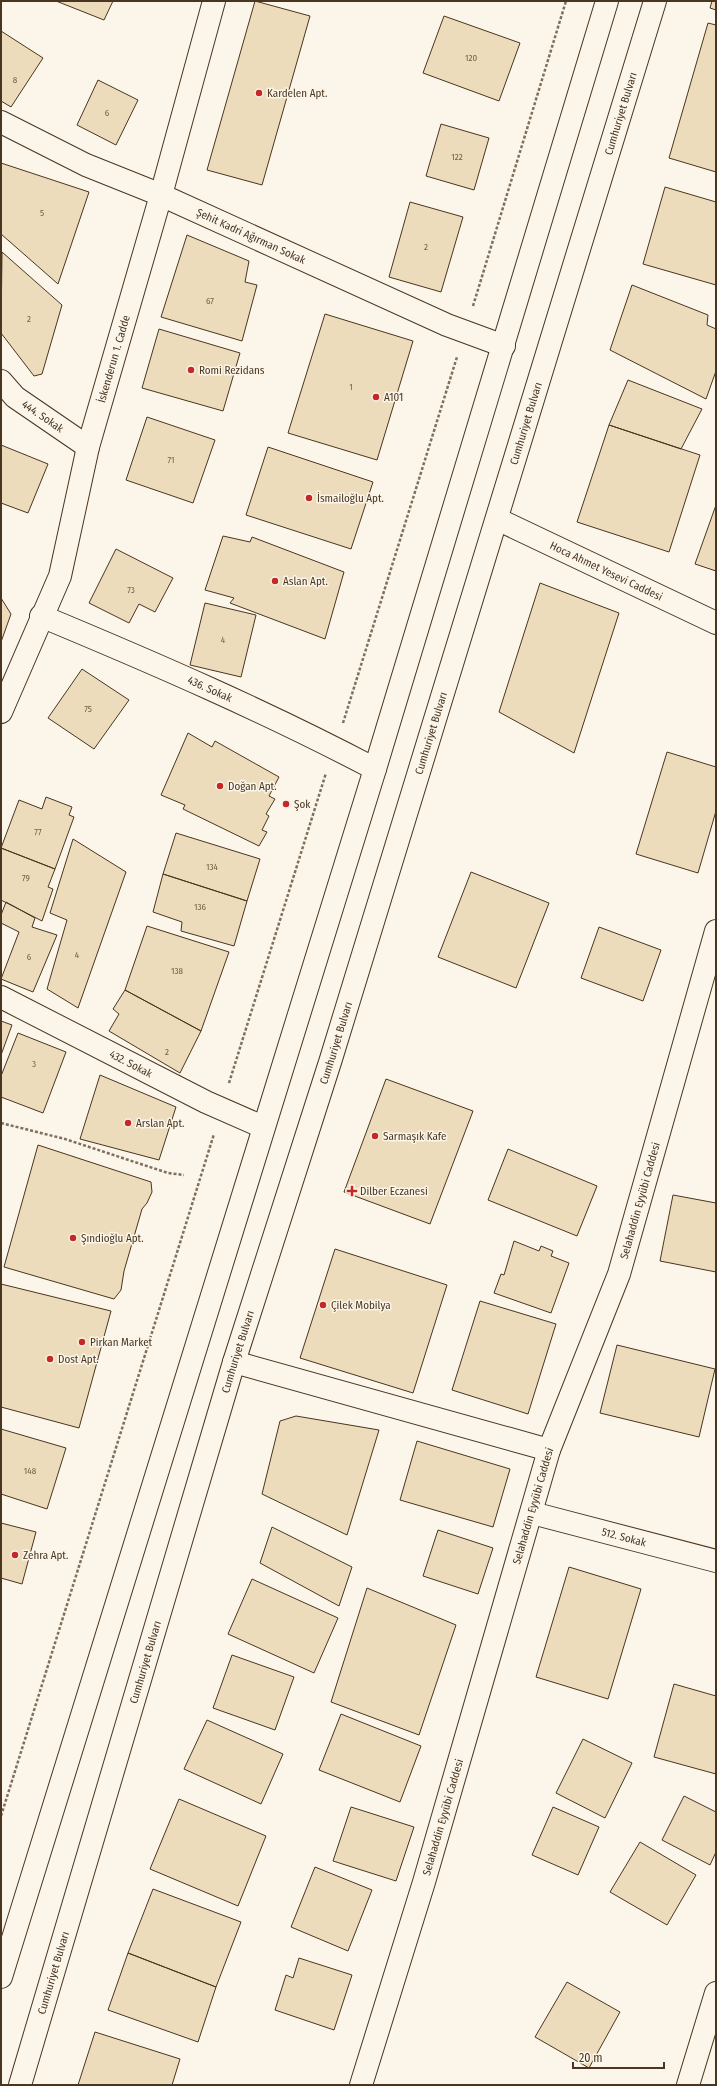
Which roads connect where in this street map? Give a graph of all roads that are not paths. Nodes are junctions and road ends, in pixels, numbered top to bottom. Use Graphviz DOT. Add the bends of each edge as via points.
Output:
graph roads {
  1 [pos="214,1"];
  2 [pos="607,1"];
  3 [pos="655,1"];
  4 [pos="1,122"];
  5 [pos="161,195"];
  6 [pos="504,346"];
  7 [pos="1,381"];
  8 [pos="88,447"];
  9 [pos="497,519"];
  10 [pos="41,616"];
  11 [pos="716,623"];
  12 [pos="1,712"];
  13 [pos="375,769"];
  14 [pos="716,931"];
  15 [pos="1,997"];
  16 [pos="263,1127"];
  17 [pos="234,1362"];
  18 [pos="549,1450"];
  19 [pos="532,1513"];
  20 [pos="716,1561"];
  21 [pos="1,1977"];
  22 [pos="716,1993"];
  23 [pos="20,2085"];
  24 [pos="361,2085"];
  25 [pos="688,2085"];
  1 -- 5 [label="main road, İskenderun 1. Cadde"];
  2 -- 6 [label="main road"];
  3 -- 9 [label="main road, Cumhuriyet Bulvarı"];
  4 -- 5 [label="main road, Şehit Kadri Ağırman Sokak" via="86,165"];
  5 -- 6 [label="main road, Şehit Kadri Ağırman Sokak" via="465,332"];
  5 -- 8 [label="main road, İskenderun 1. Cadde"];
  6 -- 13 [label="main road"];
  7 -- 8 [label="main road, 444. Sokak" via="15,397"];
  8 -- 10 [label="main road, İskenderun 1. Cadde" via="60,576"];
  9 -- 11 [label="main road, Hoca Ahmet Yesevi Caddesi"];
  9 -- 17 [label="main road, Cumhuriyet Bulvarı" via="331,1059"];
  10 -- 12 [label="main road, İskenderun 1. Cadde"];
  10 -- 13 [label="main road, 436. Sokak" via="158,665"];
  13 -- 16 [label="main road"];
  14 -- 18 [label="main road, Selahaddin Eyyübi Caddesi" via="619,1274"];
  15 -- 16 [label="main road, 432. Sokak" via="222,1109"];
  16 -- 21 [label="main road"];
  17 -- 18 [label="main road"];
  17 -- 23 [label="main road, Cumhuriyet Bulvarı"];
  18 -- 19 [label="main road, Selahaddin Eyyübi Caddesi"];
  19 -- 20 [label="main road, 512. Sokak"];
  19 -- 24 [label="main road, Selahaddin Eyyübi Caddesi" via="424,1882"];
  22 -- 25 [label="main road"];
}
